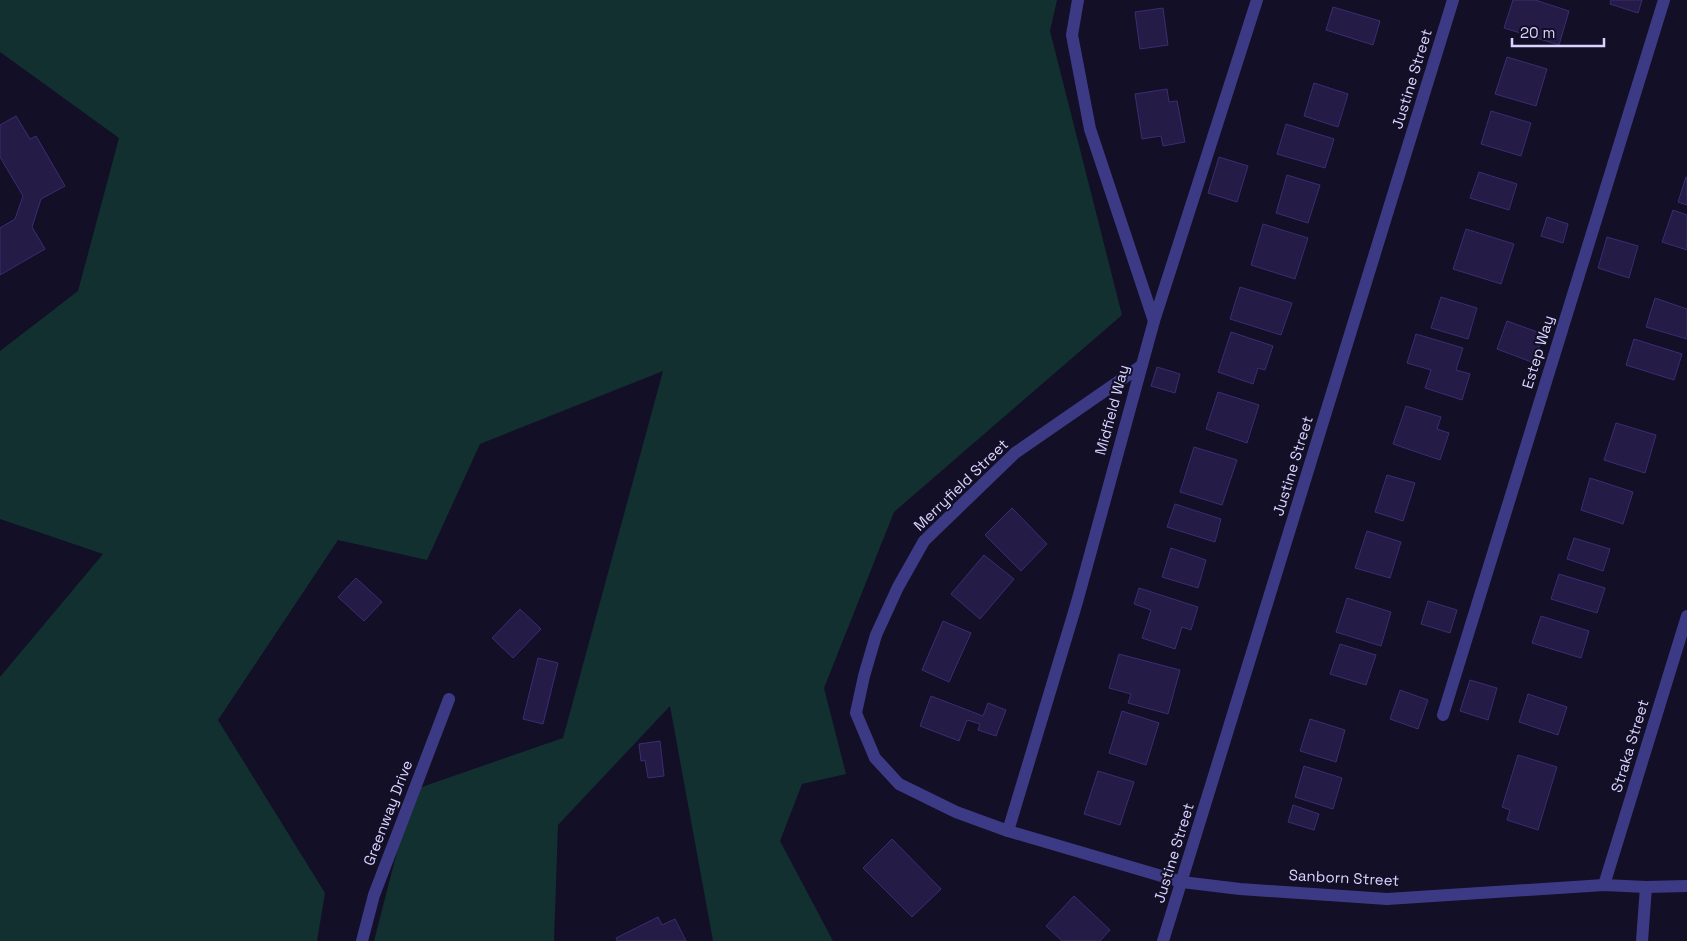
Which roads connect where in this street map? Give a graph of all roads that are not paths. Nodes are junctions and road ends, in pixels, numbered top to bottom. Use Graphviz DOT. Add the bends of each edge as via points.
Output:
graph roads {
  1 [pos="1078,0"];
  2 [pos="1257,0"];
  3 [pos="1453,0"];
  4 [pos="1664,0"];
  5 [pos="1154,321"];
  6 [pos="1141,366"];
  7 [pos="1687,616"];
  8 [pos="450,699"];
  9 [pos="1443,715"];
  10 [pos="1008,831"];
  11 [pos="1182,882"];
  12 [pos="1604,885"];
  13 [pos="1687,886"];
  14 [pos="1646,887"];
  15 [pos="362,941"];
  16 [pos="1164,941"];
  17 [pos="1642,941"];
  1 -- 5 [label="street" via="1072,35 1090,129"];
  2 -- 5 [label="street, Midfield Way"];
  3 -- 11 [label="street, Justine Street"];
  4 -- 9 [label="street, Estep Way"];
  5 -- 6 [label="street, Midfield Way"];
  6 -- 10 [label="street, Midfield Way" via="1077,602"];
  6 -- 10 [label="street, Merryfield Street" via="1015,453 924,541 876,635 864,676 856,713 875,758 898,784 956,812"];
  7 -- 12 [label="street, Straka Street"];
  8 -- 15 [label="street, Greenway Drive" via="374,895"];
  10 -- 11 [label="street, Sanborn Street"];
  11 -- 12 [label="street, Sanborn Street" via="1387,898"];
  11 -- 16 [label="street, Justine Street"];
  12 -- 14 [label="street, Sanborn Street"];
  13 -- 14 [label="street, Sanborn Street"];
  14 -- 17 [label="street"];
}
